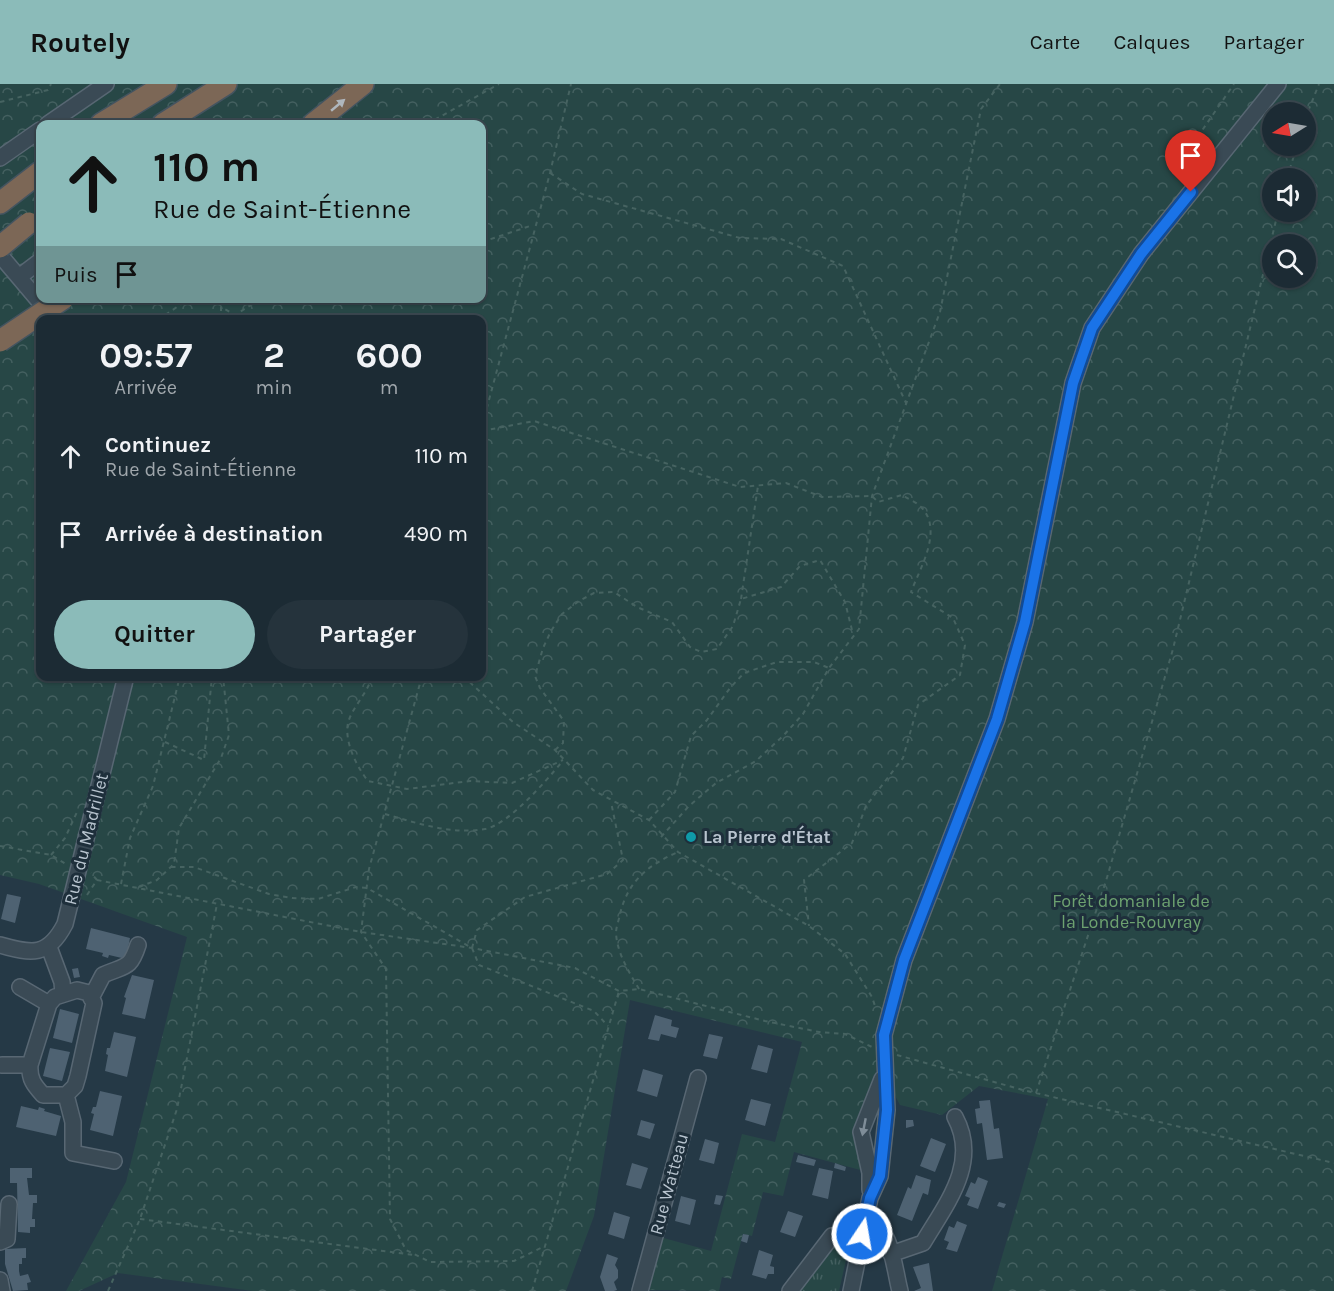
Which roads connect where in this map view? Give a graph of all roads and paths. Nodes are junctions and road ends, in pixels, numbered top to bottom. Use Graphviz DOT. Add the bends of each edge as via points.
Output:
graph roads {
  1 [pos="51,84"];
  2 [pos="105,84"];
  3 [pos="152,84"];
  4 [pos="166,84"];
  5 [pos="226,84"];
  6 [pos="363,84"];
  7 [pos="499,84"];
  8 [pos="571,84"];
  9 [pos="1000,84"];
  10 [pos="1234,84"];
  11 [pos="1278,84"];
  12 [pos="1319,84"];
  13 [pos="0,102"];
  14 [pos="1312,102"];
  15 [pos="188,116"];
  16 [pos="54,120"];
  17 [pos="107,120"];
  18 [pos="108,120"];
  19 [pos="318,120"];
  20 [pos="434,120"];
  21 [pos="36,133"];
  22 [pos="0,158"];
  23 [pos="550,173"];
  24 [pos="36,175"];
  25 [pos="1203,177"];
  26 [pos="4,200"];
  27 [pos="35,219"];
  28 [pos="1276,222"];
  29 [pos="534,225"];
  30 [pos="486,241"];
  31 [pos="0,247"];
  32 [pos="0,255"];
  33 [pos="36,264"];
  34 [pos="19,277"];
  35 [pos="36,297"];
  36 [pos="41,303"];
  37 [pos="57,303"];
  38 [pos="183,303"];
  39 [pos="254,303"];
  40 [pos="39,315"];
  41 [pos="51,315"];
  42 [pos="165,315"];
  43 [pos="221,315"];
  44 [pos="235,315"];
  45 [pos="235,315"];
  46 [pos="36,317"];
  47 [pos="0,341"];
  48 [pos="906,403"];
  49 [pos="486,411"];
  50 [pos="486,430"];
  51 [pos="758,485"];
  52 [pos="872,496"];
  53 [pos="741,599"];
  54 [pos="853,635"];
  55 [pos="829,668"];
  56 [pos="125,681"];
  57 [pos="179,681"];
  58 [pos="212,681"];
  59 [pos="224,681"];
  60 [pos="371,681"];
  61 [pos="421,681"];
  62 [pos="468,681"];
  63 [pos="165,742"];
  64 [pos="555,750"];
  65 [pos="563,760"];
  66 [pos="394,784"];
  67 [pos="610,801"];
  68 [pos="78,810"];
  69 [pos="385,814"];
  70 [pos="649,820"];
  71 [pos="662,837"];
  72 [pos="0,846"];
  73 [pos="678,852"];
  74 [pos="51,855"];
  75 [pos="171,867"];
  76 [pos="79,868"];
  77 [pos="97,880"];
  78 [pos="121,885"];
  79 [pos="136,888"];
  80 [pos="367,888"];
  81 [pos="217,904"];
  82 [pos="809,926"];
  83 [pos="361,932"];
  84 [pos="0,945"];
  85 [pos="138,945"];
  86 [pos="49,947"];
  87 [pos="472,948"];
  88 [pos="20,987"];
  89 [pos="639,989"];
  90 [pos="619,991"];
  91 [pos="63,994"];
  92 [pos="91,998"];
  93 [pos="49,1004"];
  94 [pos="609,1026"];
  95 [pos="884,1035"];
  96 [pos="884,1052"];
  97 [pos="30,1065"];
  98 [pos="1,1066"];
  99 [pos="884,1073"];
  100 [pos="698,1078"];
  101 [pos="1036,1093"];
  102 [pos="66,1095"];
  103 [pos="955,1117"];
  104 [pos="114,1161"];
  105 [pos="1334,1163"];
  106 [pos="870,1198"];
  107 [pos="9,1204"];
  108 [pos="866,1218"];
  109 [pos="140,1219"];
  110 [pos="862,1234"];
  111 [pos="0,1242"];
  112 [pos="543,1247"];
  113 [pos="891,1254"];
  114 [pos="416,1255"];
  115 [pos="0,1280"];
  116 [pos="2,1291"];
  117 [pos="108,1291"];
  118 [pos="532,1291"];
  119 [pos="640,1291"];
  120 [pos="790,1291"];
  121 [pos="850,1291"];
  122 [pos="900,1291"];
  1 -- 13 [label="path" via="48,90"];
  2 -- 16 [label="street"];
  3 -- 17 [label="highway"];
  4 -- 18 [label="highway"];
  5 -- 15 [label="highway"];
  19 -- 6 [label="highway, one-way"];
  7 -- 20 [label="path"];
  8 -- 23 [label="path"];
  9 -- 48 [label="path" via="981,109 940,312"];
  10 -- 25 [label="path" via="1201,132"];
  11 -- 25 [label="street"];
  12 -- 14 [label="path"];
  21 -- 22 [label="street"];
  23 -- 29 [label="path"];
  23 -- 48 [label="path" via="582,194 740,238 781,239 843,266"];
  24 -- 26 [label="highway"];
  25 -- 95 [label="street" via="1141,254 1092,328 1073,383 1025,622 997,719 904,960"];
  27 -- 31 [label="highway, bridge"];
  28 -- 101 [label="path" via="1173,649 1106,881"];
  29 -- 30 [label="path"];
  29 -- 49 [label="path"];
  32 -- 34 [label="street"];
  33 -- 34 [label="street"];
  34 -- 35 [label="street"];
  36 -- 41 [label="street"];
  37 -- 40 [label="highway, bridge"];
  38 -- 42 [label="path"];
  39 -- 45 [label="path"];
  43 -- 44 [label="path" via="221,307"];
  46 -- 47 [label="highway, bridge"];
  48 -- 52 [label="path"];
  50 -- 51 [label="path" via="534,421 740,486"];
  51 -- 52 [label="path" via="786,483 822,497"];
  51 -- 53 [label="path"];
  52 -- 54 [label="path" via="859,629"];
  52 -- 82 [label="path" via="878,502 902,495 921,506 930,521 929,546 910,592 954,618 965,645 960,675 918,705 903,758 866,806 852,843 804,880"];
  53 -- 54 [label="path" via="781,587 800,566 820,560 845,602"];
  53 -- 64 [label="path" via="733,626 717,649 701,652 690,647 672,622 637,608 614,592 594,593 562,614 543,648 535,676 564,722 563,743"];
  54 -- 55 [label="path"];
  55 -- 70 [label="path" via="814,662 777,662 744,673 691,736 675,792"];
  55 -- 71 [label="path" via="803,714 783,736 756,760 716,783"];
  56 -- 76 [label="street, Rue du Madrillet"];
  57 -- 63 [label="path"];
  58 -- 63 [label="path" via="204,760"];
  59 -- 75 [label="path" via="229,735 221,758 179,828"];
  60 -- 66 [label="path" via="348,724 350,746 368,781"];
  61 -- 66 [label="path"];
  62 -- 64 [label="path" via="513,722"];
  63 -- 78 [label="path" via="153,786 130,838"];
  64 -- 65 [label="path"];
  65 -- 66 [label="path" via="512,783 470,781 407,789"];
  65 -- 67 [label="path"];
  65 -- 69 [label="path" via="531,798 487,829 441,830"];
  66 -- 69 [label="path"];
  67 -- 70 [label="path"];
  67 -- 87 [label="path" via="623,860 607,874 525,897 477,930"];
  68 -- 74 [label="path" via="66,838"];
  69 -- 80 [label="path"];
  70 -- 71 [label="path"];
  71 -- 73 [label="path"];
  72 -- 74 [label="path"];
  73 -- 82 [label="path"];
  73 -- 89 [label="path" via="636,877 623,900 616,931 623,960"];
  74 -- 76 [label="path"];
  75 -- 79 [label="path" via="158,880"];
  75 -- 80 [label="path" via="194,867 269,894 292,898 318,899 356,887"];
  76 -- 86 [label="street, Rue du Madrillet" via="65,924"];
  77 -- 78 [label="path"];
  78 -- 79 [label="path"];
  79 -- 81 [label="path"];
  80 -- 83 [label="path"];
  80 -- 87 [label="path"];
  81 -- 83 [label="path"];
  81 -- 109 [label="path" via="177,1109"];
  82 -- 95 [label="path" via="845,954 872,997"];
  83 -- 87 [label="path"];
  83 -- 114 [label="path" via="386,969 390,1219 406,1250"];
  84 -- 86 [label="street" via="28,952"];
  85 -- 92 [label="street" via="132,962 104,975"];
  86 -- 91 [label="street"];
  87 -- 90 [label="path" via="575,968"];
  87 -- 94 [label="path" via="479,965 594,1011"];
  88 -- 93 [label="street"];
  89 -- 90 [label="path"];
  89 -- 96 [label="path" via="765,1021 845,1034"];
  90 -- 94 [label="path"];
  91 -- 92 [label="street" via="77,990 89,993"];
  91 -- 93 [label="street"];
  92 -- 102 [label="street" via="94,1003 78,1076"];
  93 -- 97 [label="street"];
  94 -- 112 [label="path"];
  95 -- 96 [label="street"];
  96 -- 99 [label="street"];
  96 -- 101 [label="path"];
  97 -- 98 [label="street"];
  97 -- 102 [label="street" via="33,1085 43,1095"];
  99 -- 106 [label="street" via="887,1110 880,1176"];
  99 -- 106 [label="street, one-way" via="861,1132 870,1173"];
  100 -- 119 [label="street, Rue Watteau"];
  101 -- 105 [label="path"];
  102 -- 104 [label="street" via="74,1122 73,1152"];
  103 -- 113 [label="street" via="963,1131 965,1157 953,1193 923,1244"];
  106 -- 108 [label="street"];
  107 -- 111 [label="street" via="7,1239"];
  108 -- 110 [label="street"];
  108 -- 113 [label="street" via="881,1227"];
  109 -- 114 [label="path"];
  109 -- 117 [label="path"];
  110 -- 120 [label="street" via="832,1236"];
  110 -- 121 [label="street"];
  112 -- 114 [label="path" via="514,1261 430,1262"];
  112 -- 118 [label="path"];
  113 -- 122 [label="street"];
  115 -- 116 [label="street"];
}
